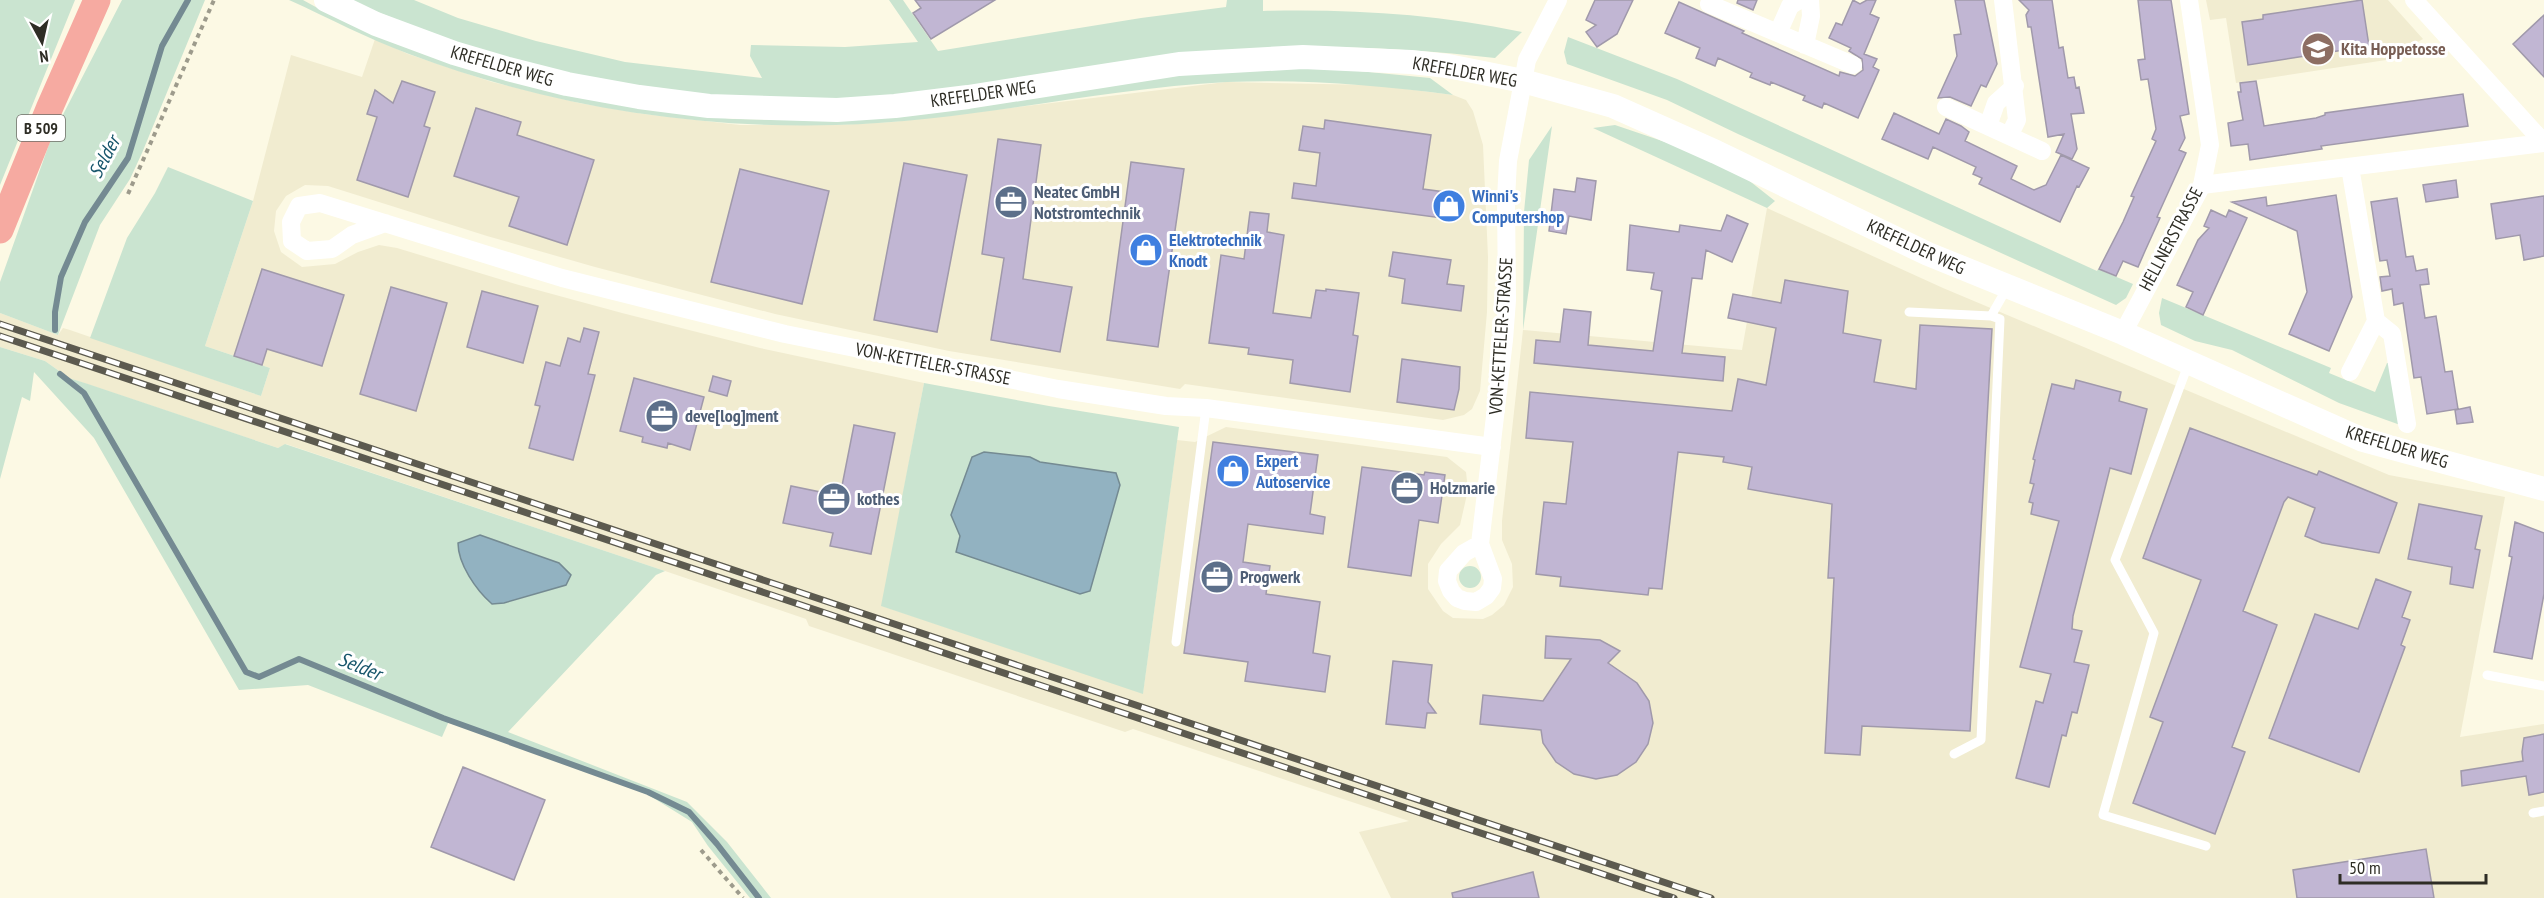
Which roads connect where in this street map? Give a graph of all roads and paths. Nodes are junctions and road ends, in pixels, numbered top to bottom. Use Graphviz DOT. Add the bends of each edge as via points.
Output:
graph roads {
  1 [pos="97,0"];
  2 [pos="214,0"];
  3 [pos="326,0"];
  4 [pos="1558,0"];
  5 [pos="1798,0"];
  6 [pos="1810,0"];
  7 [pos="2003,0"];
  8 [pos="2189,0"];
  9 [pos="2414,0"];
  10 [pos="1709,4"];
  11 [pos="1778,33"];
  12 [pos="1805,45"];
  13 [pos="1853,65"];
  14 [pos="1523,81"];
  15 [pos="2015,87"];
  16 [pos="1946,107"];
  17 [pos="1988,126"];
  18 [pos="2009,136"];
  19 [pos="2544,143"];
  20 [pos="2042,151"];
  21 [pos="2350,167"];
  22 [pos="2202,185"];
  23 [pos="128,194"];
  24 [pos="385,223"];
  25 [pos="0,230"];
  26 [pos="2007,288"];
  27 [pos="1909,312"];
  28 [pos="1991,315"];
  29 [pos="2376,321"];
  30 [pos="2123,333"];
  31 [pos="2189,363"];
  32 [pos="2350,372"];
  33 [pos="1206,408"];
  34 [pos="2407,424"];
  35 [pos="1492,447"];
  36 [pos="2544,489"];
  37 [pos="1480,544"];
  38 [pos="1176,642"];
  39 [pos="2487,675"];
  40 [pos="2544,686"];
  41 [pos="1954,754"];
  42 [pos="2544,811"];
  43 [pos="2533,813"];
  44 [pos="2206,846"];
  45 [pos="701,850"];
  46 [pos="743,898"];
  1 -- 25 [label="main road, B 509"];
  2 -- 23 [label="path"];
  3 -- 14 [label="street, KREFELDER WEG" via="376,24 508,69 587,88 709,106 837,110 895,106 1179,63 1282,57 1411,62"];
  4 -- 14 [label="street" via="1527,60"];
  5 -- 11 [label="street" via="1790,6"];
  6 -- 12 [label="street"];
  7 -- 15 [label="street"];
  8 -- 22 [label="street, HELLNERSTRASSE" via="2210,145"];
  9 -- 19 [label="street"];
  10 -- 11 [label="street"];
  11 -- 12 [label="street"];
  12 -- 13 [label="street"];
  14 -- 26 [label="street, KREFELDER WEG" via="1613,106"];
  14 -- 35 [label="street, VON-KETTELER-STRASSE" via="1508,161 1507,300"];
  15 -- 17 [label="street" via="1996,103"];
  15 -- 18 [label="street" via="2018,120"];
  16 -- 17 [label="street"];
  17 -- 18 [label="street"];
  18 -- 20 [label="street"];
  19 -- 21 [label="street"];
  21 -- 22 [label="street"];
  21 -- 29 [label="street"];
  22 -- 30 [label="street, HELLNERSTRASSE"];
  24 -- 24 [label="street, VON-KETTELER-STRASSE" via="320,203 299,206 291,222 292,241 307,251 333,249 352,234"];
  24 -- 33 [label="street, VON-KETTELER-STRASSE" via="562,278 785,334 1058,388 1166,406"];
  26 -- 28 [label="lane"];
  26 -- 30 [label="street, KREFELDER WEG"];
  27 -- 28 [label="lane"];
  28 -- 41 [label="lane" via="2000,319 1981,740"];
  29 -- 32 [label="street"];
  29 -- 34 [label="street" via="2392,334"];
  30 -- 31 [label="street, KREFELDER WEG"];
  31 -- 36 [label="street, KREFELDER WEG" via="2363,440"];
  31 -- 44 [label="lane" via="2115,560 2154,633 2103,815"];
  33 -- 35 [label="street, VON-KETTELER-STRASSE"];
  33 -- 38 [label="lane"];
  35 -- 37 [label="street, VON-KETTELER-STRASSE"];
  39 -- 40 [label="lane"];
  42 -- 43 [label="lane"];
  45 -- 46 [label="path"];
}
